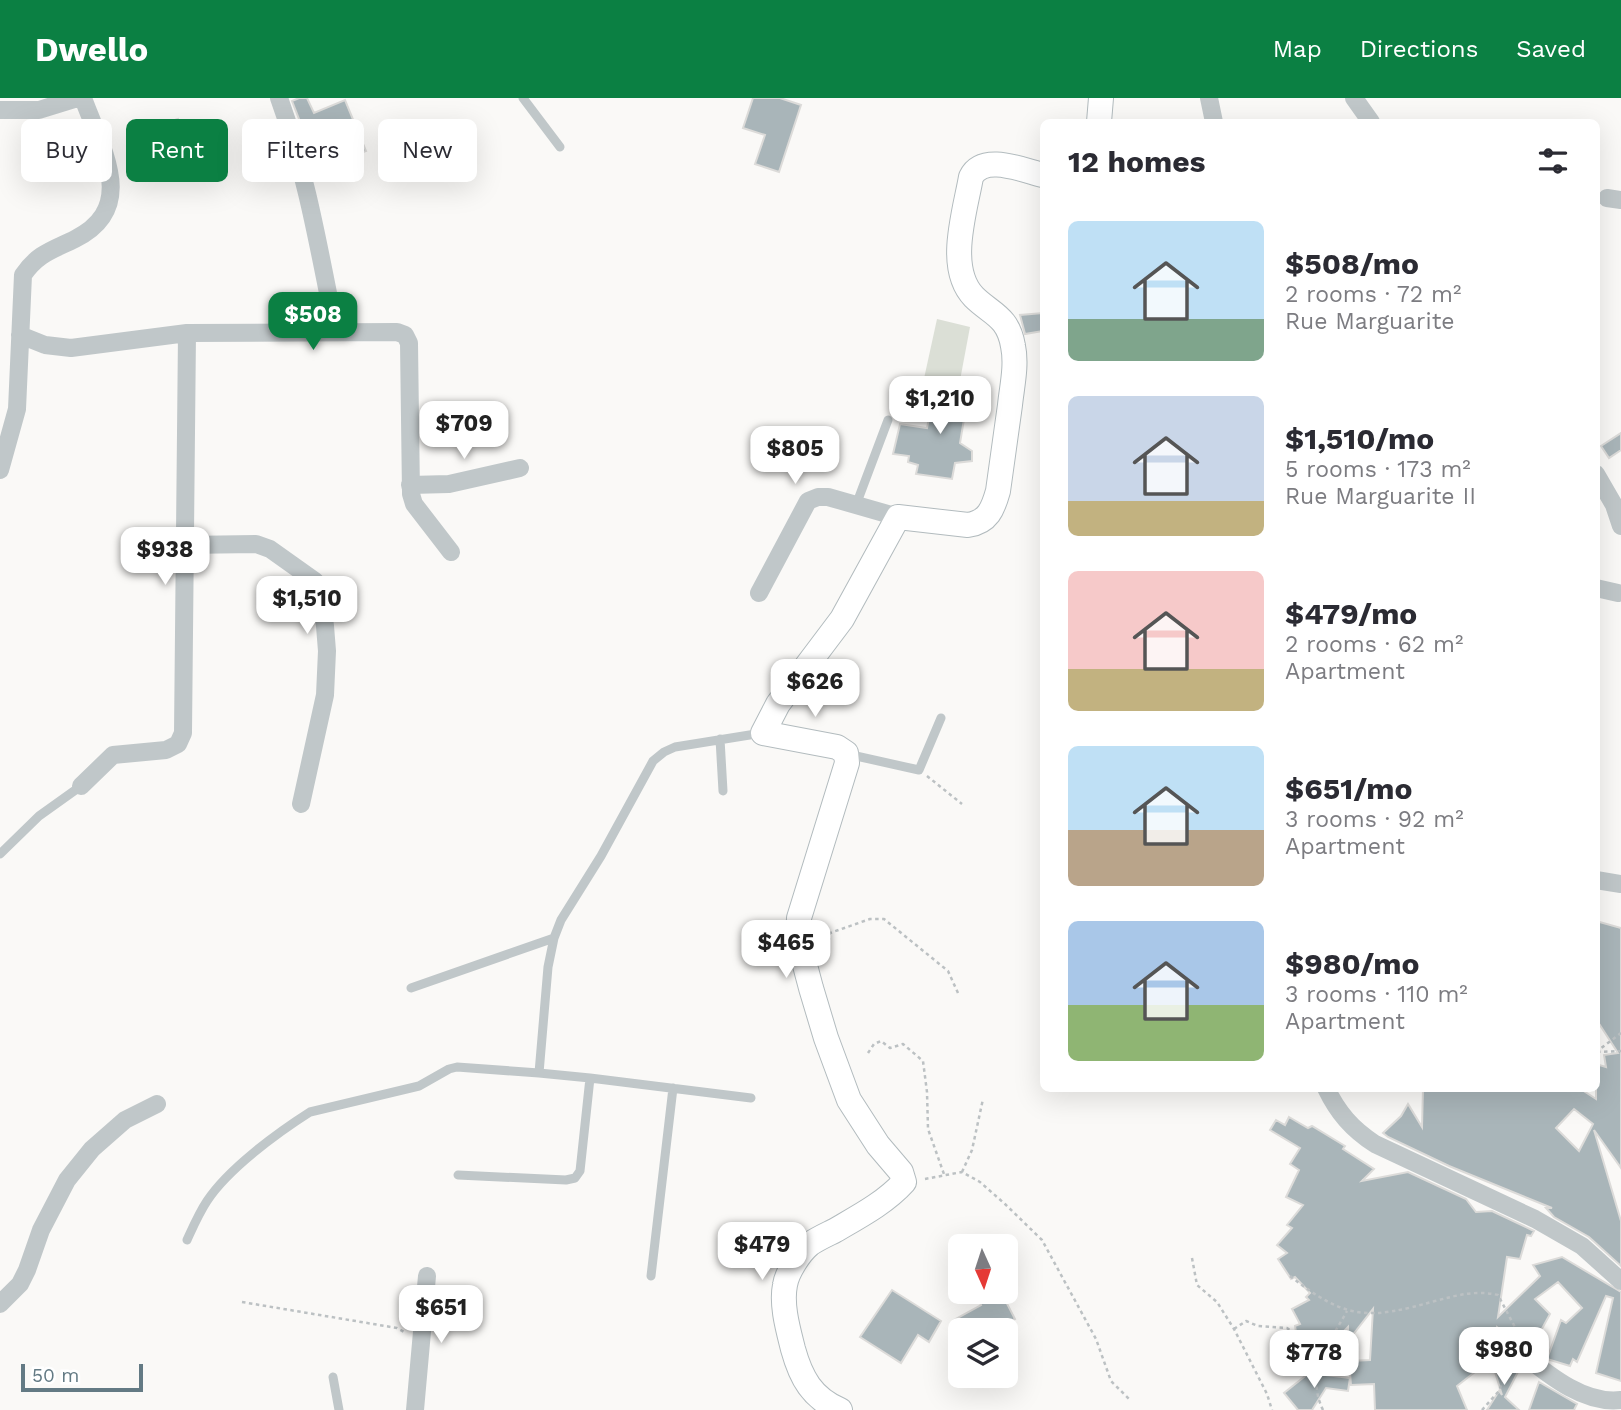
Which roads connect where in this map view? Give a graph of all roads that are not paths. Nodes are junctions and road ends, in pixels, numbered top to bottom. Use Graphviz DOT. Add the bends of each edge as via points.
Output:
graph roads {
  1 [pos="80,98"];
  2 [pos="279,98"];
  3 [pos="523,98"];
  4 [pos="1101,98"];
  5 [pos="1209,98"];
  6 [pos="1354,98"];
  7 [pos="0,110"];
  8 [pos="1099,119"];
  9 [pos="1213,119"];
  10 [pos="1369,119"];
  11 [pos="560,147"];
  12 [pos="1040,174"];
  13 [pos="328,293"];
  14 [pos="187,333"];
  15 [pos="20,335"];
  16 [pos="887,420"];
  17 [pos="520,468"];
  18 [pos="0,470"];
  19 [pos="1600,481"];
  20 [pos="410,485"];
  21 [pos="856,505"];
  22 [pos="898,517"];
  23 [pos="1621,526"];
  24 [pos="185,545"];
  25 [pos="450,552"];
  26 [pos="1600,590"];
  27 [pos="759,593"];
  28 [pos="1620,597"];
  29 [pos="941,718"];
  30 [pos="763,733"];
  31 [pos="720,739"];
  32 [pos="846,753"];
  33 [pos="81,786"];
  34 [pos="723,791"];
  35 [pos="301,804"];
  36 [pos="0,854"];
  37 [pos="1600,881"];
  38 [pos="1621,884"];
  39 [pos="554,938"];
  40 [pos="411,988"];
  41 [pos="539,1073"];
  42 [pos="590,1078"];
  43 [pos="673,1088"];
  44 [pos="1328,1092"];
  45 [pos="751,1098"];
  46 [pos="157,1104"];
  47 [pos="458,1175"];
  48 [pos="187,1240"];
  49 [pos="428,1276"];
  50 [pos="651,1276"];
  51 [pos="1621,1281"];
  52 [pos="0,1304"];
  53 [pos="1516,1349"];
  54 [pos="333,1377"];
  55 [pos="1621,1400"];
  56 [pos="339,1410"];
  57 [pos="415,1410"];
  58 [pos="840,1410"];
  1 -- 7 [label="street" via="39,110"];
  1 -- 15 [label="street" via="112,181 109,204 91,231 50,250 23,275"];
  2 -- 13 [label="street" via="314,218"];
  3 -- 11 [label="lane"];
  4 -- 8 [label="street"];
  5 -- 9 [label="street"];
  6 -- 10 [label="street"];
  12 -- 22 [label="street" via="998,165 975,169 962,231 963,280 974,297 997,314 1013,345 1014,374 993,506 977,524"];
  14 -- 15 [label="street" via="71,348 45,345"];
  14 -- 20 [label="street" via="405,335 409,343"];
  14 -- 24 [label="street"];
  15 -- 18 [label="street" via="17,409"];
  16 -- 21 [label="lane"];
  17 -- 20 [label="street" via="449,484"];
  19 -- 23 [label="street"];
  20 -- 25 [label="street" via="414,504"];
  21 -- 22 [label="street"];
  21 -- 27 [label="street" via="828,497 808,501"];
  22 -- 30 [label="street" via="842,619 778,704"];
  24 -- 33 [label="street" via="183,733 178,744 166,750 113,755"];
  24 -- 35 [label="street" via="256,544 315,581 327,651 325,695"];
  26 -- 28 [label="street"];
  29 -- 32 [label="lane" via="919,770"];
  30 -- 31 [label="lane"];
  30 -- 32 [label="street" via="837,747"];
  31 -- 34 [label="lane"];
  31 -- 39 [label="lane" via="675,747 653,761"];
  32 -- 58 [label="street" via="847,763 799,918 798,939 849,1100 904,1182 862,1216 810,1244 785,1284 787,1322 797,1363 810,1388 824,1403"];
  33 -- 36 [label="lane" via="38,816"];
  37 -- 38 [label="street"];
  39 -- 40 [label="lane"];
  39 -- 41 [label="lane"];
  41 -- 42 [label="lane"];
  41 -- 48 [label="lane" via="457,1067 419,1086 310,1112 218,1186"];
  42 -- 43 [label="lane"];
  42 -- 47 [label="lane" via="580,1171 575,1178"];
  43 -- 45 [label="lane"];
  43 -- 50 [label="lane"];
  44 -- 51 [label="street" via="1337,1110 1375,1144 1535,1219 1581,1245"];
  46 -- 52 [label="street" via="125,1120 92,1149 67,1180 23,1277"];
  49 -- 57 [label="street"];
  53 -- 55 [label="street" via="1554,1379 1601,1399"];
  54 -- 56 [label="lane"];
}
